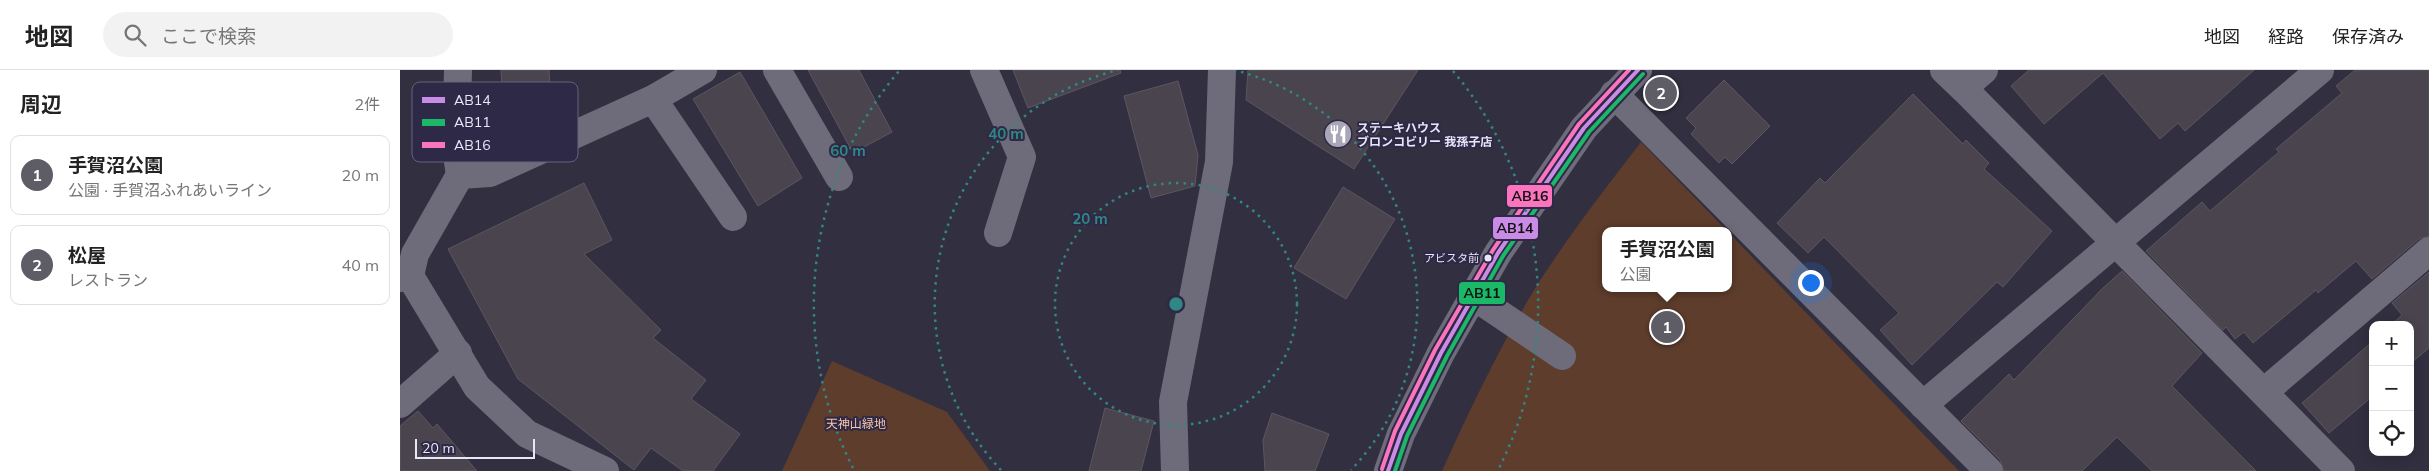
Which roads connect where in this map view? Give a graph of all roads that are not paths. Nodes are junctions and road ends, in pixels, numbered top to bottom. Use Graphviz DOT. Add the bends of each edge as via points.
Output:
graph roads {
  1 [pos="703,70"];
  2 [pos="777,70"];
  3 [pos="984,70"];
  4 [pos="1222,70"];
  5 [pos="1638,70"];
  6 [pos="1984,70"];
  7 [pos="2320,70"];
  8 [pos="1953,79"];
  9 [pos="1614,94"];
  10 [pos="653,99"];
  11 [pos="578,133"];
  12 [pos="458,162"];
  13 [pos="514,162"];
  14 [pos="460,175"];
  15 [pos="839,177"];
  16 [pos="733,217"];
  17 [pos="998,233"];
  18 [pos="2116,243"];
  19 [pos="2429,251"];
  20 [pos="405,277"];
  21 [pos="1473,296"];
  22 [pos="458,352"];
  23 [pos="1562,356"];
  24 [pos="2264,392"];
  25 [pos="400,404"];
  26 [pos="1923,405"];
  27 [pos="604,471"];
  28 [pos="1175,471"];
  29 [pos="1388,471"];
  30 [pos="1989,471"];
  31 [pos="2341,471"];
  1 -- 10 [label="street"];
  2 -- 15 [label="street"];
  3 -- 17 [label="street" via="1022,158"];
  4 -- 28 [label="street" via="1219,162 1173,402"];
  5 -- 9 [label="street"];
  6 -- 8 [label="street"];
  7 -- 18 [label="street"];
  8 -- 18 [label="street"];
  9 -- 21 [label="street" via="1584,128 1539,191"];
  9 -- 26 [label="street"];
  10 -- 11 [label="street"];
  10 -- 16 [label="street"];
  12 -- 14 [label="street"];
  13 -- 14 [label="street" via="490,173"];
  14 -- 20 [label="street"];
  18 -- 24 [label="street"];
  18 -- 26 [label="street"];
  19 -- 24 [label="street"];
  20 -- 22 [label="street"];
  21 -- 23 [label="street"];
  21 -- 29 [label="street" via="1440,353"];
  22 -- 25 [label="street"];
  22 -- 27 [label="street" via="477,387 527,434"];
  24 -- 31 [label="street"];
  26 -- 30 [label="street"];
}
